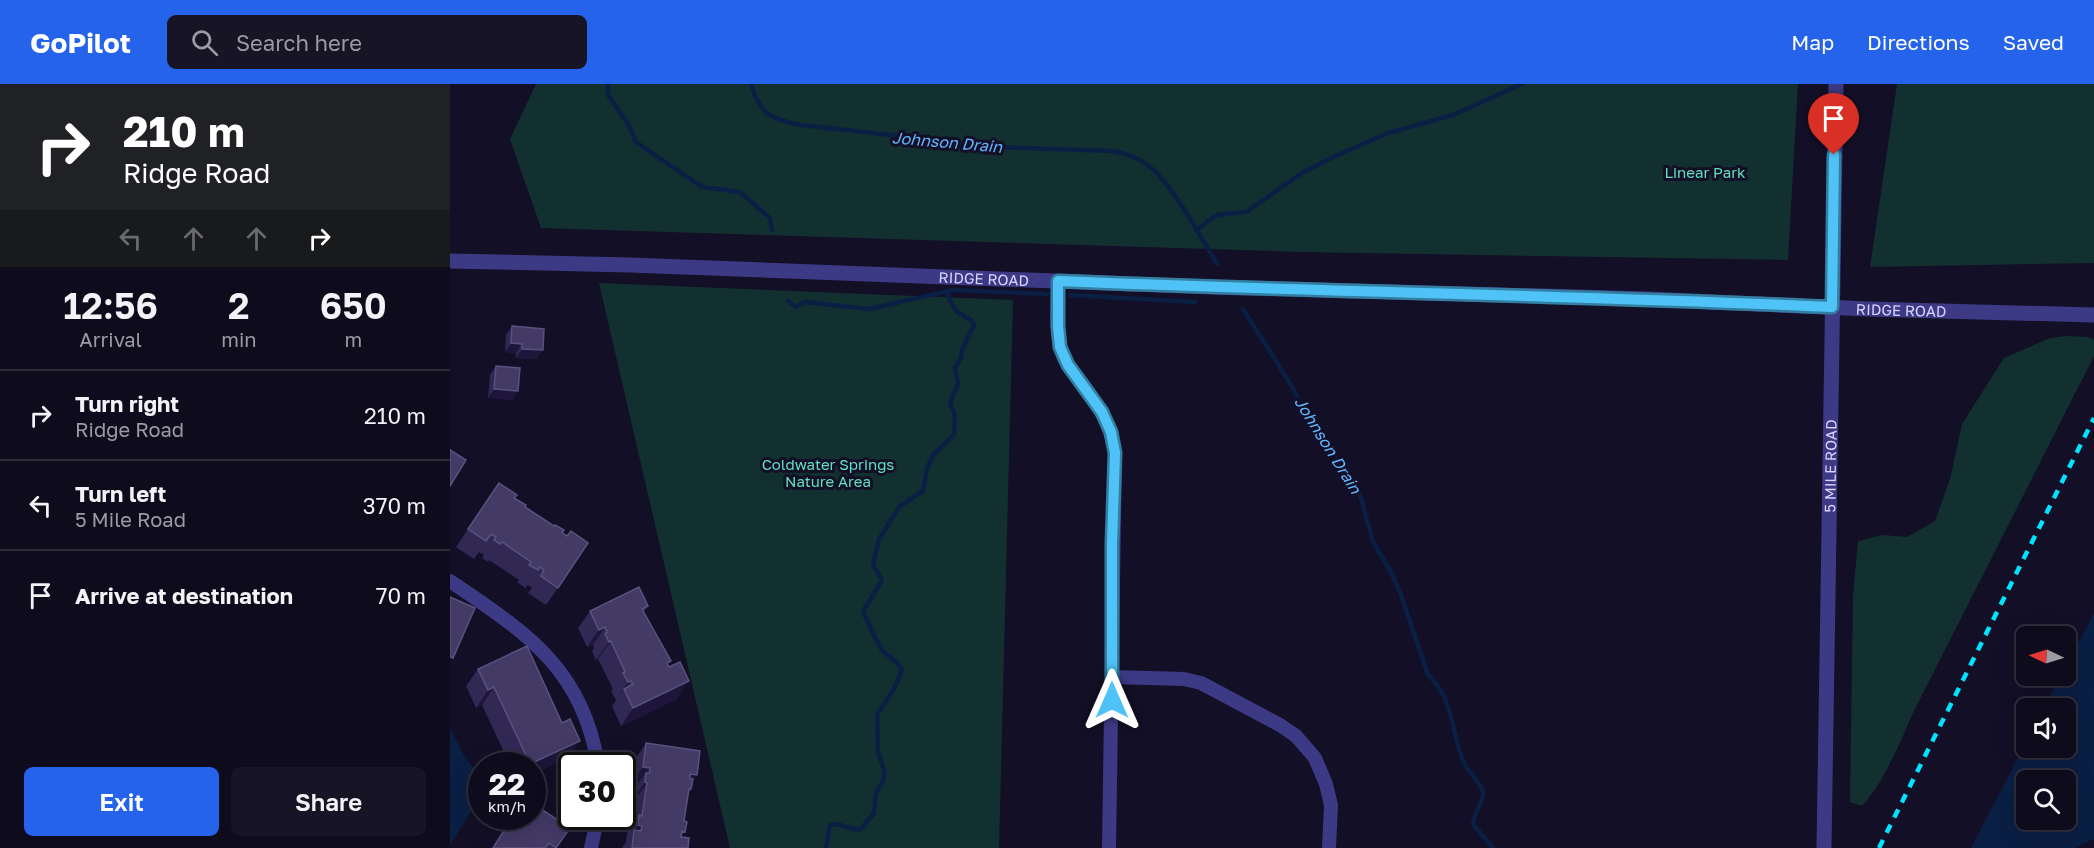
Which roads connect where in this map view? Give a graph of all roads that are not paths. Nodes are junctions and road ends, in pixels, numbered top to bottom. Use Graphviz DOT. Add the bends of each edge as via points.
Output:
graph roads {
  1 [pos="1836,84"];
  2 [pos="450,261"];
  3 [pos="1058,281"];
  4 [pos="1832,307"];
  5 [pos="2094,315"];
  6 [pos="450,581"];
  7 [pos="1112,677"];
  8 [pos="595,752"];
  9 [pos="595,830"];
  10 [pos="591,848"];
  11 [pos="1109,848"];
  12 [pos="1329,848"];
  13 [pos="1824,848"];
  1 -- 4 [label="street, 5 MILE ROAD"];
  2 -- 3 [label="street, RIDGE ROAD"];
  3 -- 4 [label="street, RIDGE ROAD"];
  3 -- 7 [label="street" via="1060,347 1068,365 1102,412 1113,442"];
  4 -- 5 [label="street, RIDGE ROAD"];
  4 -- 13 [label="street, 5 MILE ROAD"];
  6 -- 8 [label="street" via="522,631 560,670 586,717"];
  7 -- 11 [label="street"];
  7 -- 12 [label="street" via="1202,683 1296,736 1315,758 1326,784 1331,805"];
  9 -- 10 [label="street"];
}
